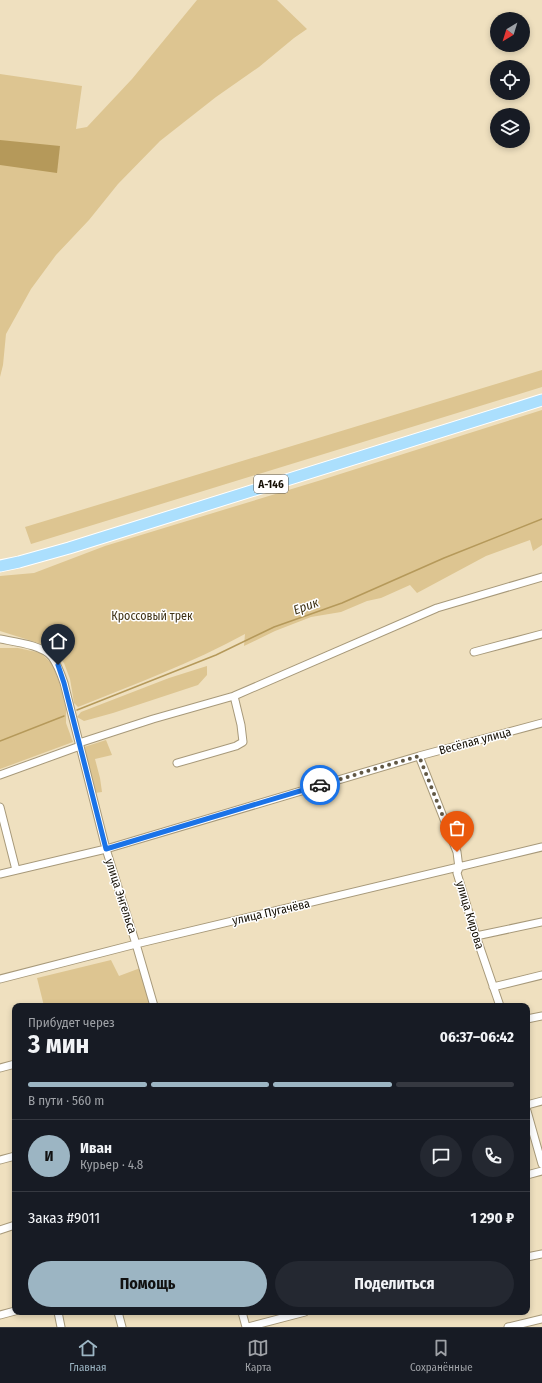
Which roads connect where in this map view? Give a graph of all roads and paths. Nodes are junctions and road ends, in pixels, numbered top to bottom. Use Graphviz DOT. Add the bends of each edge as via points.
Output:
graph roads {
  1 [pos="542,400"];
  2 [pos="0,566"];
  3 [pos="542,576"];
  4 [pos="542,634"];
  5 [pos="0,639"];
  6 [pos="474,652"];
  7 [pos="234,696"];
  8 [pos="542,723"];
  9 [pos="79,744"];
  10 [pos="419,756"];
  11 [pos="177,763"];
  12 [pos="0,775"];
  13 [pos="0,807"];
  14 [pos="542,847"];
  15 [pos="106,849"];
  16 [pos="459,868"];
  17 [pos="16,870"];
  18 [pos="0,874"];
  19 [pos="542,922"];
  20 [pos="476,936"];
  21 [pos="136,944"];
  22 [pos="542,976"];
  23 [pos="0,978"];
  24 [pos="493,987"];
  25 [pos="153,1003"];
  26 [pos="499,1003"];
  27 [pos="542,1016"];
  28 [pos="530,1018"];
  29 [pos="12,1065"];
  30 [pos="0,1068"];
  31 [pos="542,1101"];
  32 [pos="530,1104"];
  33 [pos="530,1122"];
  34 [pos="12,1157"];
  35 [pos="0,1160"];
  36 [pos="542,1164"];
  37 [pos="542,1171"];
  38 [pos="530,1174"];
  39 [pos="12,1226"];
  40 [pos="0,1230"];
  41 [pos="542,1254"];
  42 [pos="530,1256"];
  43 [pos="12,1313"];
  44 [pos="0,1315"];
  45 [pos="59,1315"];
  46 [pos="119,1315"];
  47 [pos="243,1315"];
  48 [pos="293,1315"];
  49 [pos="542,1319"];
  50 [pos="518,1326"];
  51 [pos="61,1327"];
  52 [pos="122,1327"];
  53 [pos="247,1327"];
  54 [pos="508,1327"];
  1 -- 2 [label="highway, А-146" via="69,548"];
  3 -- 7 [label="street" via="437,608"];
  4 -- 6 [label="street"];
  5 -- 9 [label="street, улица Энгельса" via="42,649 52,656 64,683"];
  7 -- 9 [label="street"];
  7 -- 11 [label="street" via="243,742"];
  8 -- 10 [label="street, Весёлая улица"];
  9 -- 12 [label="street"];
  9 -- 15 [label="street, улица Энгельса"];
  10 -- 15 [label="street, Весёлая улица"];
  10 -- 16 [label="street, улица Кирова" via="457,852"];
  13 -- 17 [label="street"];
  14 -- 16 [label="street, улица Пугачёва"];
  15 -- 17 [label="street, Весёлая улица"];
  15 -- 21 [label="street, улица Энгельса"];
  16 -- 20 [label="street, улица Кирова" via="457,873"];
  16 -- 21 [label="street, улица Пугачёва"];
  17 -- 18 [label="street, Весёлая улица"];
  19 -- 20 [label="street"];
  20 -- 24 [label="street, улица Кирова"];
  21 -- 23 [label="street, улица Пугачёва"];
  21 -- 25 [label="street, улица Энгельса"];
  22 -- 24 [label="street"];
  24 -- 26 [label="street, улица Кирова"];
  27 -- 28 [label="street"];
  29 -- 30 [label="street"];
  31 -- 32 [label="street"];
  33 -- 36 [label="street"];
  34 -- 35 [label="street"];
  37 -- 38 [label="street"];
  39 -- 40 [label="street"];
  41 -- 42 [label="street"];
  43 -- 44 [label="street"];
  45 -- 51 [label="street"];
  46 -- 52 [label="street"];
  47 -- 53 [label="street"];
  48 -- 53 [label="street"];
  49 -- 50 [label="street"];
  50 -- 54 [label="street"];
}
